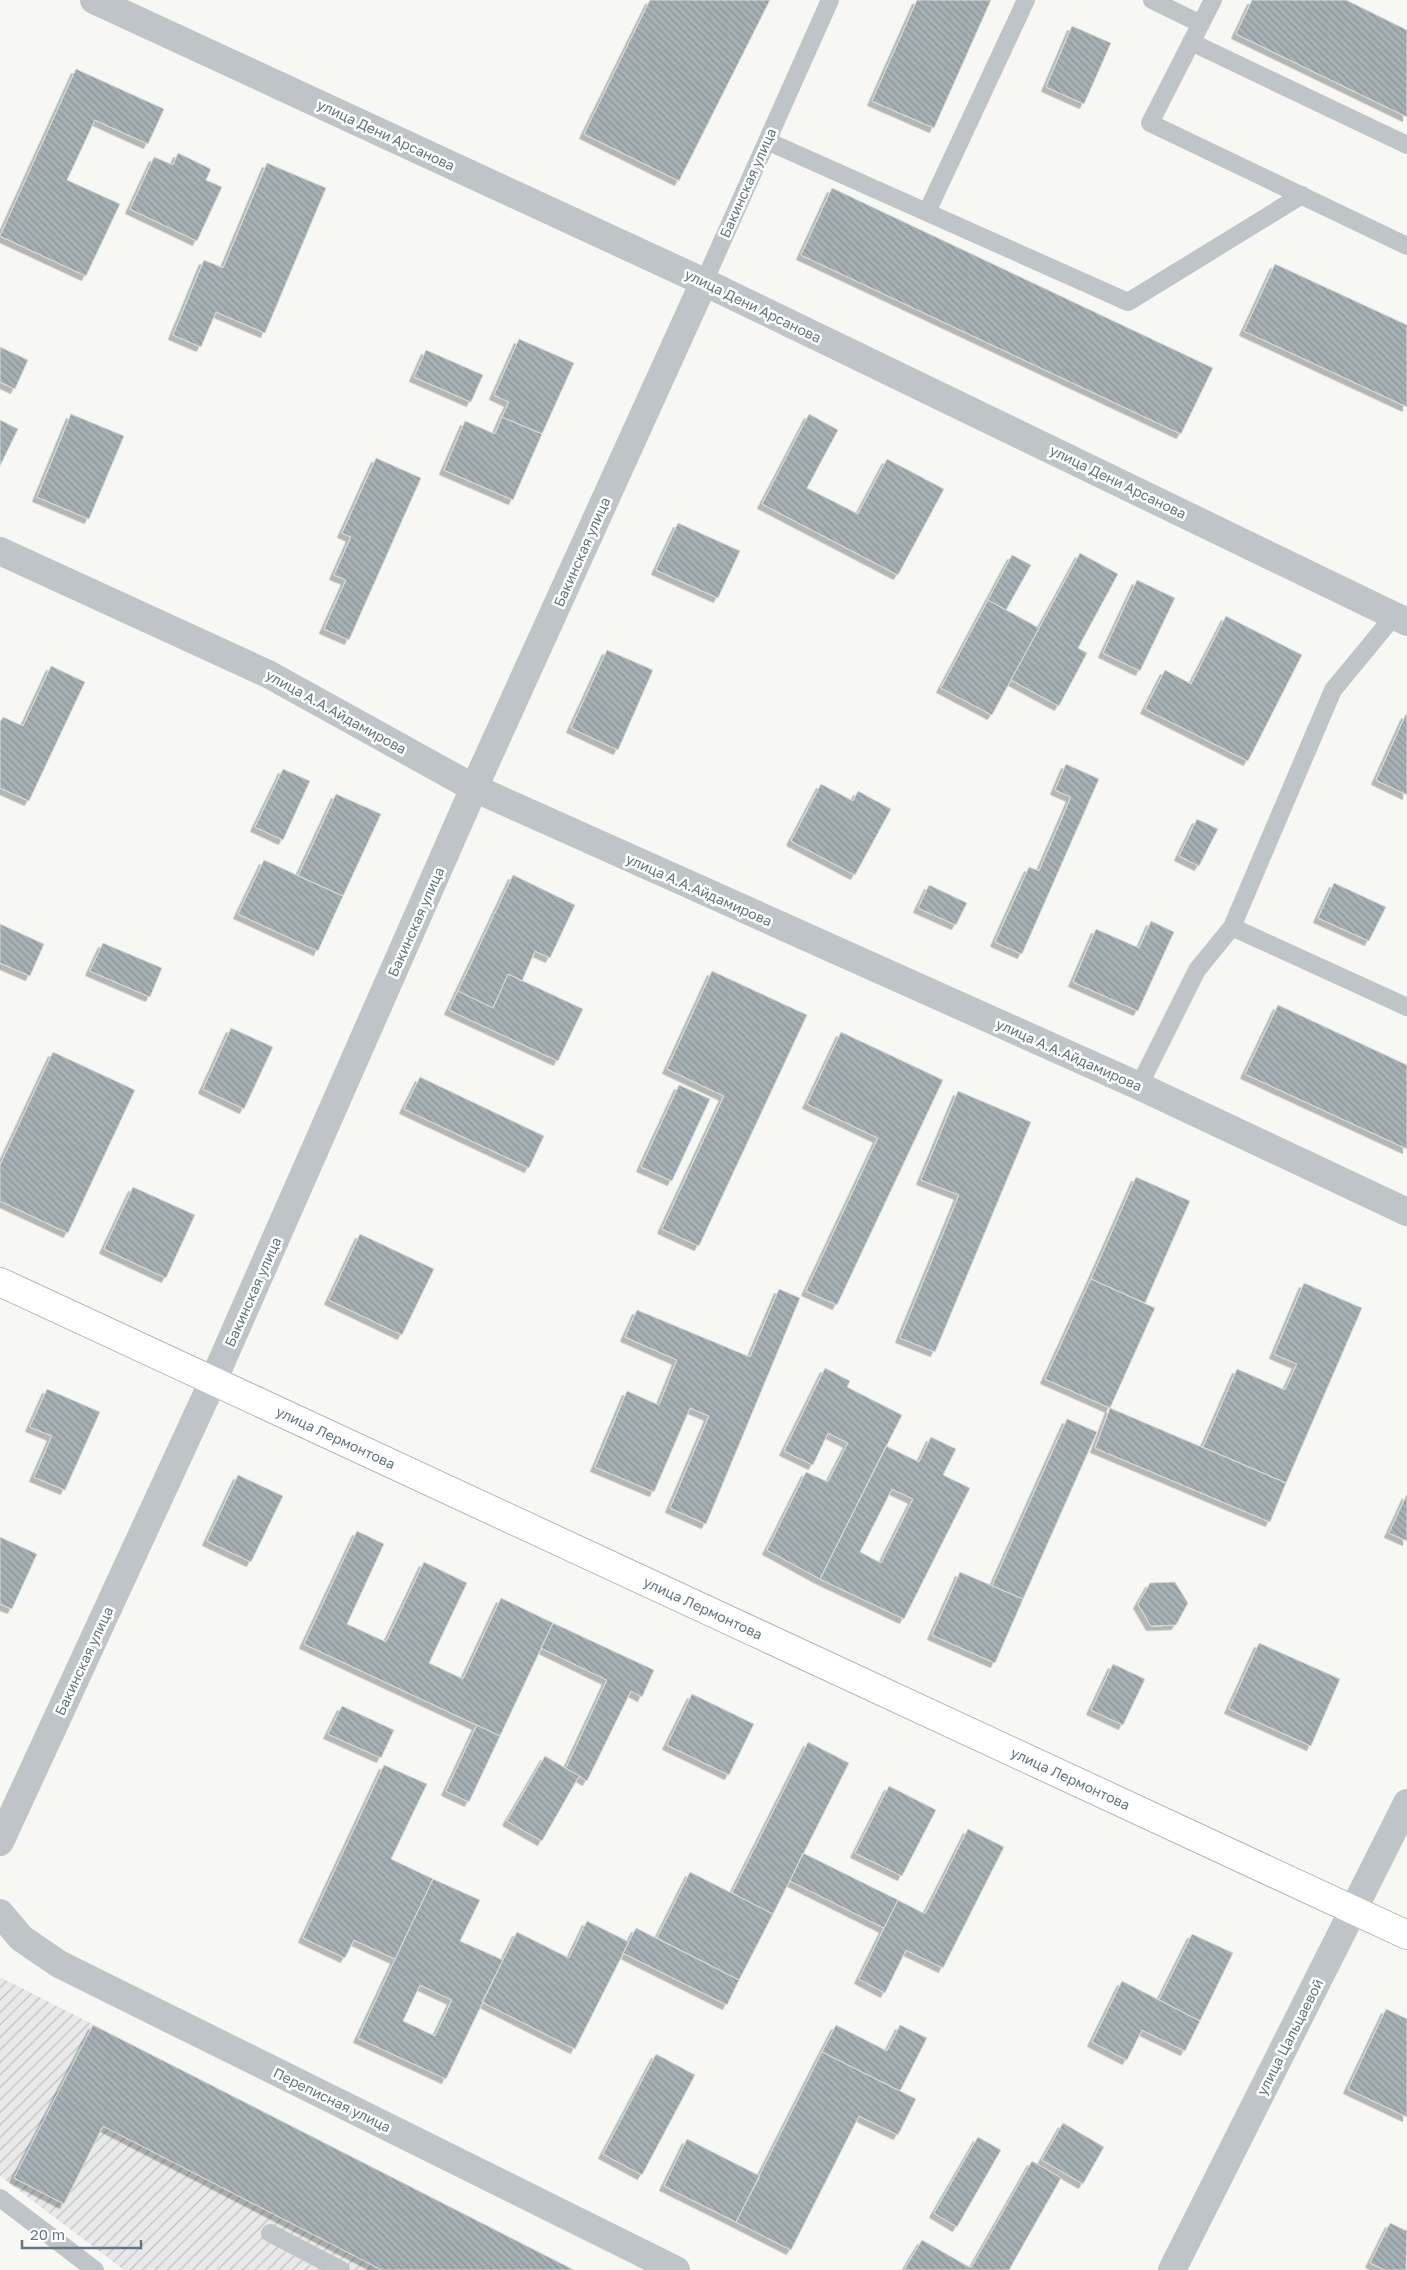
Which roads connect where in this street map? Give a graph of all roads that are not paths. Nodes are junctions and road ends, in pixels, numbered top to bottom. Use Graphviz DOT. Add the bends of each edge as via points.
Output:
graph roads {
  1 [pos="94,0"];
  2 [pos="830,0"];
  3 [pos="1026,0"];
  4 [pos="1152,0"];
  5 [pos="1213,0"];
  6 [pos="1201,24"];
  7 [pos="1191,42"];
  8 [pos="767,141"];
  9 [pos="1407,145"];
  10 [pos="1302,195"];
  11 [pos="927,212"];
  12 [pos="1407,246"];
  13 [pos="704,282"];
  14 [pos="0,551"];
  15 [pos="1401,619"];
  16 [pos="474,788"];
  17 [pos="1232,927"];
  18 [pos="1407,1007"];
  19 [pos="1138,1086"];
  20 [pos="1407,1212"];
  21 [pos="0,1282"];
  22 [pos="213,1382"];
  23 [pos="1407,1803"];
  24 [pos="0,1842"];
  25 [pos="1354,1910"];
  26 [pos="0,1913"];
  27 [pos="1407,1936"];
  28 [pos="0,2198"];
  29 [pos="270,2233"];
  30 [pos="95,2270"];
  31 [pos="341,2270"];
  32 [pos="676,2270"];
  33 [pos="1172,2270"];
  1 -- 13 [label="street, улица Дени Арсанова"];
  2 -- 8 [label="lane, Бакинская улица"];
  3 -- 11 [label="lane"];
  4 -- 6 [label="lane"];
  5 -- 6 [label="lane"];
  6 -- 7 [label="lane"];
  7 -- 9 [label="lane"];
  7 -- 10 [label="lane" via="1150,123"];
  8 -- 11 [label="lane"];
  8 -- 13 [label="lane, Бакинская улица"];
  10 -- 11 [label="lane" via="1128,302"];
  10 -- 12 [label="lane"];
  13 -- 15 [label="street, улица Дени Арсанова"];
  13 -- 16 [label="street, Бакинская улица"];
  14 -- 16 [label="street, улица А.А.Айдамирова" via="268,674"];
  15 -- 17 [label="lane" via="1333,690"];
  16 -- 19 [label="street, улица А.А.Айдамирова"];
  16 -- 22 [label="street, Бакинская улица"];
  17 -- 18 [label="lane"];
  17 -- 19 [label="lane" via="1196,970"];
  19 -- 20 [label="street, улица А.А.Айдамирова"];
  21 -- 22 [label="street, улица Лермонтова"];
  22 -- 24 [label="street, Бакинская улица"];
  22 -- 25 [label="street, улица Лермонтова"];
  23 -- 25 [label="street, улица Цальцаевой"];
  25 -- 27 [label="street, улица Лермонтова"];
  25 -- 33 [label="street, улица Цальцаевой"];
  26 -- 32 [label="street, Переписная улица" via="21,1938 59,1964"];
  28 -- 30 [label="lane"];
  29 -- 31 [label="lane"];
}
